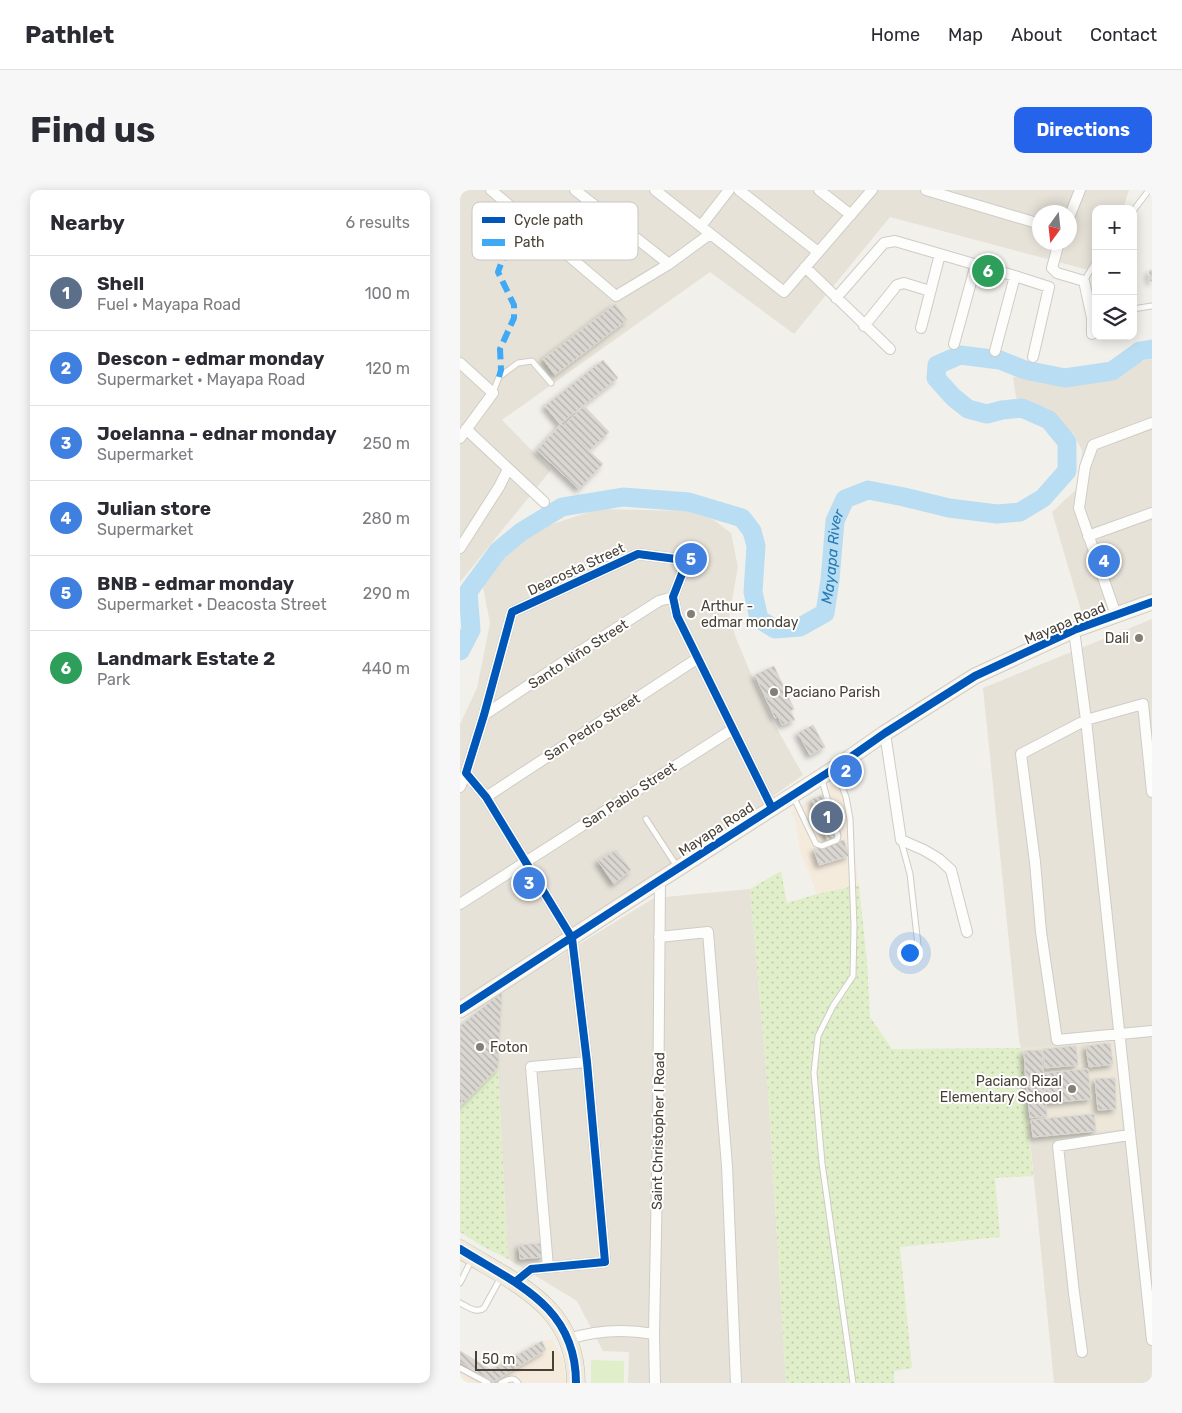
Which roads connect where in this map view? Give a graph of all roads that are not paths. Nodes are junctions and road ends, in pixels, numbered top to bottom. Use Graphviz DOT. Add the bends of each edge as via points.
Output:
graph roads {
  1 [pos="491,190"];
  2 [pos="575,190"];
  3 [pos="654,190"];
  4 [pos="730,190"];
  5 [pos="740,190"];
  6 [pos="819,190"];
  7 [pos="872,190"];
  8 [pos="926,190"];
  9 [pos="1080,190"];
  10 [pos="1149,190"];
  11 [pos="948,193"];
  12 [pos="505,202"];
  13 [pos="590,202"];
  14 [pos="1074,205"];
  15 [pos="1137,206"];
  16 [pos="850,215"];
  17 [pos="1032,221"];
  18 [pos="701,226"];
  19 [pos="710,234"];
  20 [pos="638,240"];
  21 [pos="1057,250"];
  22 [pos="818,252"];
  23 [pos="940,254"];
  24 [pos="574,260"];
  25 [pos="669,264"];
  26 [pos="976,264"];
  27 [pos="805,267"];
  28 [pos="1092,268"];
  29 [pos="1015,276"];
  30 [pos="1084,281"];
  31 [pos="930,291"];
  32 [pos="836,298"];
  33 [pos="1152,306"];
  34 [pos="1137,308"];
  35 [pos="1092,310"];
  36 [pos="864,326"];
  37 [pos="921,328"];
  38 [pos="954,344"];
  39 [pos="890,349"];
  40 [pos="995,351"];
  41 [pos="1033,357"];
  42 [pos="461,365"];
  43 [pos="551,383"];
  44 [pos="493,393"];
  45 [pos="1152,423"];
  46 [pos="463,434"];
  47 [pos="508,469"];
  48 [pos="544,502"];
  49 [pos="1152,513"];
  50 [pos="1088,536"];
  51 [pos="460,548"];
  52 [pos="673,596"];
  53 [pos="1152,602"];
  54 [pos="1116,615"];
  55 [pos="1074,630"];
  56 [pos="698,658"];
  57 [pos="484,715"];
  58 [pos="1086,720"];
  59 [pos="733,729"];
  60 [pos="885,733"];
  61 [pos="835,768"];
  62 [pos="466,773"];
  63 [pos="821,777"];
  64 [pos="460,787"];
  65 [pos="1152,792"];
  66 [pos="792,795"];
  67 [pos="486,797"];
  68 [pos="772,808"];
  69 [pos="646,819"];
  70 [pos="901,840"];
  71 [pos="526,862"];
  72 [pos="678,868"];
  73 [pos="660,880"];
  74 [pos="460,904"];
  75 [pos="967,932"];
  76 [pos="659,937"];
  77 [pos="572,938"];
  78 [pos="919,954"];
  79 [pos="460,1010"];
  80 [pos="1152,1031"];
  81 [pos="1119,1034"];
  82 [pos="587,1062"];
  83 [pos="1129,1135"];
  84 [pos="466,1253"];
  85 [pos="548,1267"];
  86 [pos="509,1278"];
  87 [pos="460,1283"];
  88 [pos="460,1303"];
  89 [pos="654,1334"];
  90 [pos="569,1339"];
  91 [pos="1152,1340"];
  92 [pos="1082,1352"];
  93 [pos="460,1368"];
  94 [pos="488,1383"];
  95 [pos="501,1383"];
  96 [pos="518,1383"];
  97 [pos="576,1383"];
  98 [pos="655,1383"];
  99 [pos="736,1383"];
  100 [pos="853,1383"];
  1 -- 12 [label="street"];
  2 -- 13 [label="street"];
  3 -- 18 [label="street"];
  4 -- 18 [label="street"];
  5 -- 22 [label="street"];
  6 -- 16 [label="street"];
  7 -- 16 [label="street"];
  8 -- 11 [label="street"];
  9 -- 14 [label="street"];
  10 -- 15 [label="lane"];
  11 -- 17 [label="street"];
  16 -- 22 [label="street"];
  18 -- 19 [label="street"];
  19 -- 25 [label="street"];
  19 -- 27 [label="street" via="784,292"];
  20 -- 25 [label="street"];
  21 -- 30 [label="street" via="1052,268 1057,273"];
  22 -- 27 [label="street"];
  23 -- 26 [label="street"];
  23 -- 31 [label="street"];
  23 -- 32 [label="street" via="895,241 884,243"];
  24 -- 25 [label="street" via="616,296"];
  26 -- 29 [label="street"];
  26 -- 38 [label="street"];
  27 -- 32 [label="street"];
  28 -- 30 [label="lane"];
  29 -- 40 [label="street"];
  29 -- 41 [label="street" via="1050,289"];
  30 -- 35 [label="street"];
  31 -- 36 [label="street" via="904,283 897,285"];
  31 -- 37 [label="street"];
  32 -- 36 [label="street"];
  33 -- 34 [label="lane"];
  36 -- 39 [label="street"];
  42 -- 44 [label="street"];
  43 -- 44 [label="lane" via="532,361 518,363 499,377"];
  44 -- 46 [label="street"];
  45 -- 50 [label="street" via="1093,445 1085,467 1079,508"];
  46 -- 47 [label="street"];
  47 -- 48 [label="street"];
  47 -- 51 [label="street"];
  49 -- 50 [label="street"];
  50 -- 54 [label="street"];
  52 -- 56 [label="street" via="677,616"];
  52 -- 57 [label="street, Santo Niño Street" via="659,601"];
  52 -- 57 [label="street, Deacosta Street" via="685,566 676,559 638,554 512,612"];
  53 -- 54 [label="main road, Mayapa Road"];
  54 -- 55 [label="main road, Mayapa Road"];
  55 -- 58 [label="street"];
  55 -- 60 [label="main road, Mayapa Road" via="975,676"];
  56 -- 59 [label="street"];
  56 -- 67 [label="street, San Pedro Street"];
  57 -- 62 [label="street, Deacosta Street"];
  58 -- 65 [label="street" via="1143,704"];
  58 -- 81 [label="street"];
  58 -- 81 [label="street" via="1021,754 1057,1040"];
  59 -- 68 [label="street"];
  59 -- 71 [label="street, San Pablo Street"];
  60 -- 61 [label="main road, Mayapa Road"];
  60 -- 70 [label="street"];
  61 -- 63 [label="main road, Mayapa Road"];
  61 -- 100 [label="lane" via="850,819 853,976 818,1036 814,1073 822,1163"];
  62 -- 64 [label="street, Deacosta Street"];
  62 -- 67 [label="street"];
  63 -- 66 [label="main road, Mayapa Road"];
  63 -- 66 [label="lane" via="837,840 822,846 816,844"];
  66 -- 68 [label="main road, Mayapa Road"];
  67 -- 71 [label="street"];
  68 -- 72 [label="main road, Mayapa Road"];
  69 -- 72 [label="lane"];
  70 -- 75 [label="street" via="939,859 951,870"];
  70 -- 78 [label="lane" via="910,874"];
  71 -- 74 [label="street, San Pablo Street"];
  71 -- 77 [label="street"];
  72 -- 73 [label="main road, Mayapa Road"];
  73 -- 76 [label="street, Saint Christopher I Road"];
  73 -- 77 [label="main road, Mayapa Road"];
  76 -- 89 [label="street, Saint Christopher I Road"];
  76 -- 99 [label="street" via="708,932 726,1166"];
  77 -- 79 [label="main road, Mayapa Road"];
  77 -- 82 [label="street"];
  80 -- 81 [label="street"];
  81 -- 83 [label="street"];
  82 -- 85 [label="street" via="531,1067"];
  82 -- 85 [label="street" via="605,1262"];
  83 -- 91 [label="street"];
  83 -- 92 [label="street" via="1058,1146"];
  84 -- 86 [label="highway"];
  84 -- 87 [label="lane"];
  85 -- 86 [label="street" via="531,1269"];
  86 -- 88 [label="lane" via="481,1310"];
  86 -- 90 [label="highway" via="545,1305"];
  89 -- 90 [label="street" via="613,1331"];
  89 -- 98 [label="street, Saint Christopher I Road"];
  90 -- 97 [label="highway"];
  93 -- 94 [label="lane"];
  95 -- 96 [label="lane" via="511,1379"];
}
